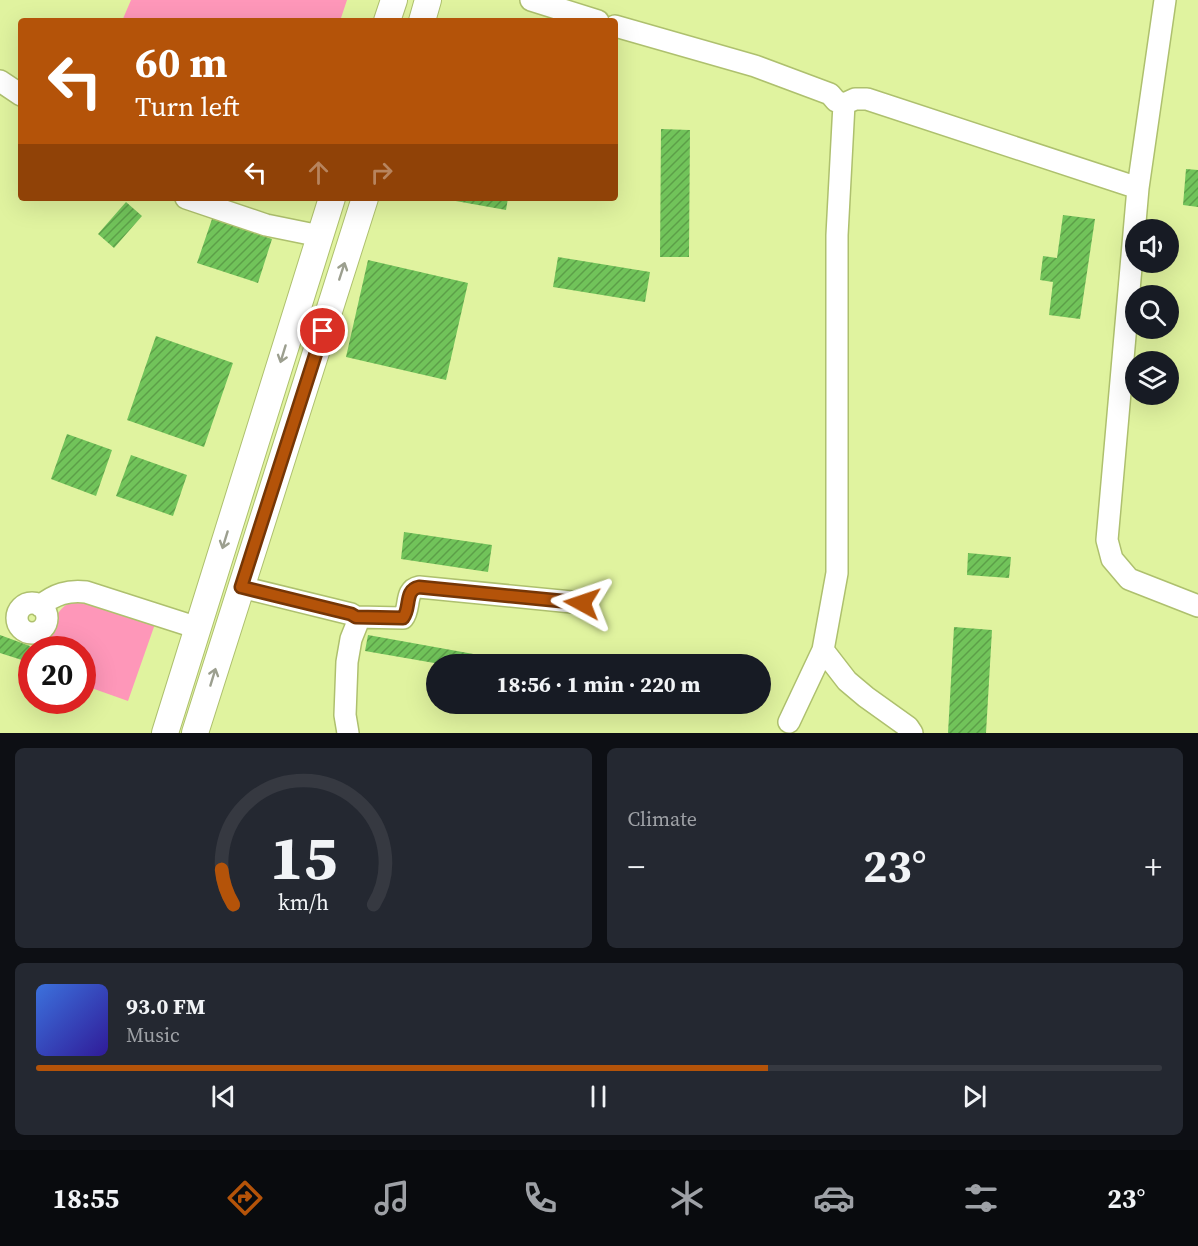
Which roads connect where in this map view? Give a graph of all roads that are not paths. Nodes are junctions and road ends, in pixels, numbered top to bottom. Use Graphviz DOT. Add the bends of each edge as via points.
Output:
graph roads {
  1 [pos="394,0"];
  2 [pos="428,0"];
  3 [pos="531,0"];
  4 [pos="1165,0"];
  5 [pos="388,18"];
  6 [pos="423,18"];
  7 [pos="588,18"];
  8 [pos="618,27"];
  9 [pos="0,81"];
  10 [pos="18,93"];
  11 [pos="844,104"];
  12 [pos="1138,188"];
  13 [pos="195,201"];
  14 [pos="331,201"];
  15 [pos="364,201"];
  16 [pos="320,236"];
  17 [pos="238,500"];
  18 [pos="267,508"];
  19 [pos="241,587"];
  20 [pos="582,603"];
  21 [pos="40,606"];
  22 [pos="1198,606"];
  23 [pos="356,617"];
  24 [pos="198,628"];
  25 [pos="823,650"];
  26 [pos="789,722"];
  27 [pos="165,733"];
  28 [pos="195,733"];
  29 [pos="348,733"];
  30 [pos="912,733"];
  1 -- 5 [label="main road"];
  2 -- 6 [label="main road"];
  3 -- 7 [label="street"];
  4 -- 12 [label="street"];
  8 -- 11 [label="street" via="755,66 830,94"];
  9 -- 10 [label="street"];
  11 -- 12 [label="street" via="867,99"];
  11 -- 25 [label="street" via="837,235 837,573"];
  12 -- 22 [label="street" via="1107,540 1112,559 1129,579"];
  13 -- 16 [label="street" via="266,225"];
  14 -- 16 [label="main road"];
  18 -- 15 [label="main road, one-way"];
  16 -- 17 [label="main road, one-way"];
  17 -- 18 [label="main road"];
  17 -- 24 [label="main road, one-way"];
  18 -- 19 [label="main road"];
  19 -- 23 [label="street"];
  28 -- 19 [label="main road, one-way"];
  20 -- 23 [label="street" via="419,587 409,593 403,618"];
  21 -- 24 [label="street" via="57,595 86,592"];
  23 -- 29 [label="street" via="347,662"];
  24 -- 27 [label="main road"];
  25 -- 26 [label="street"];
  25 -- 30 [label="street" via="847,681"];
}
